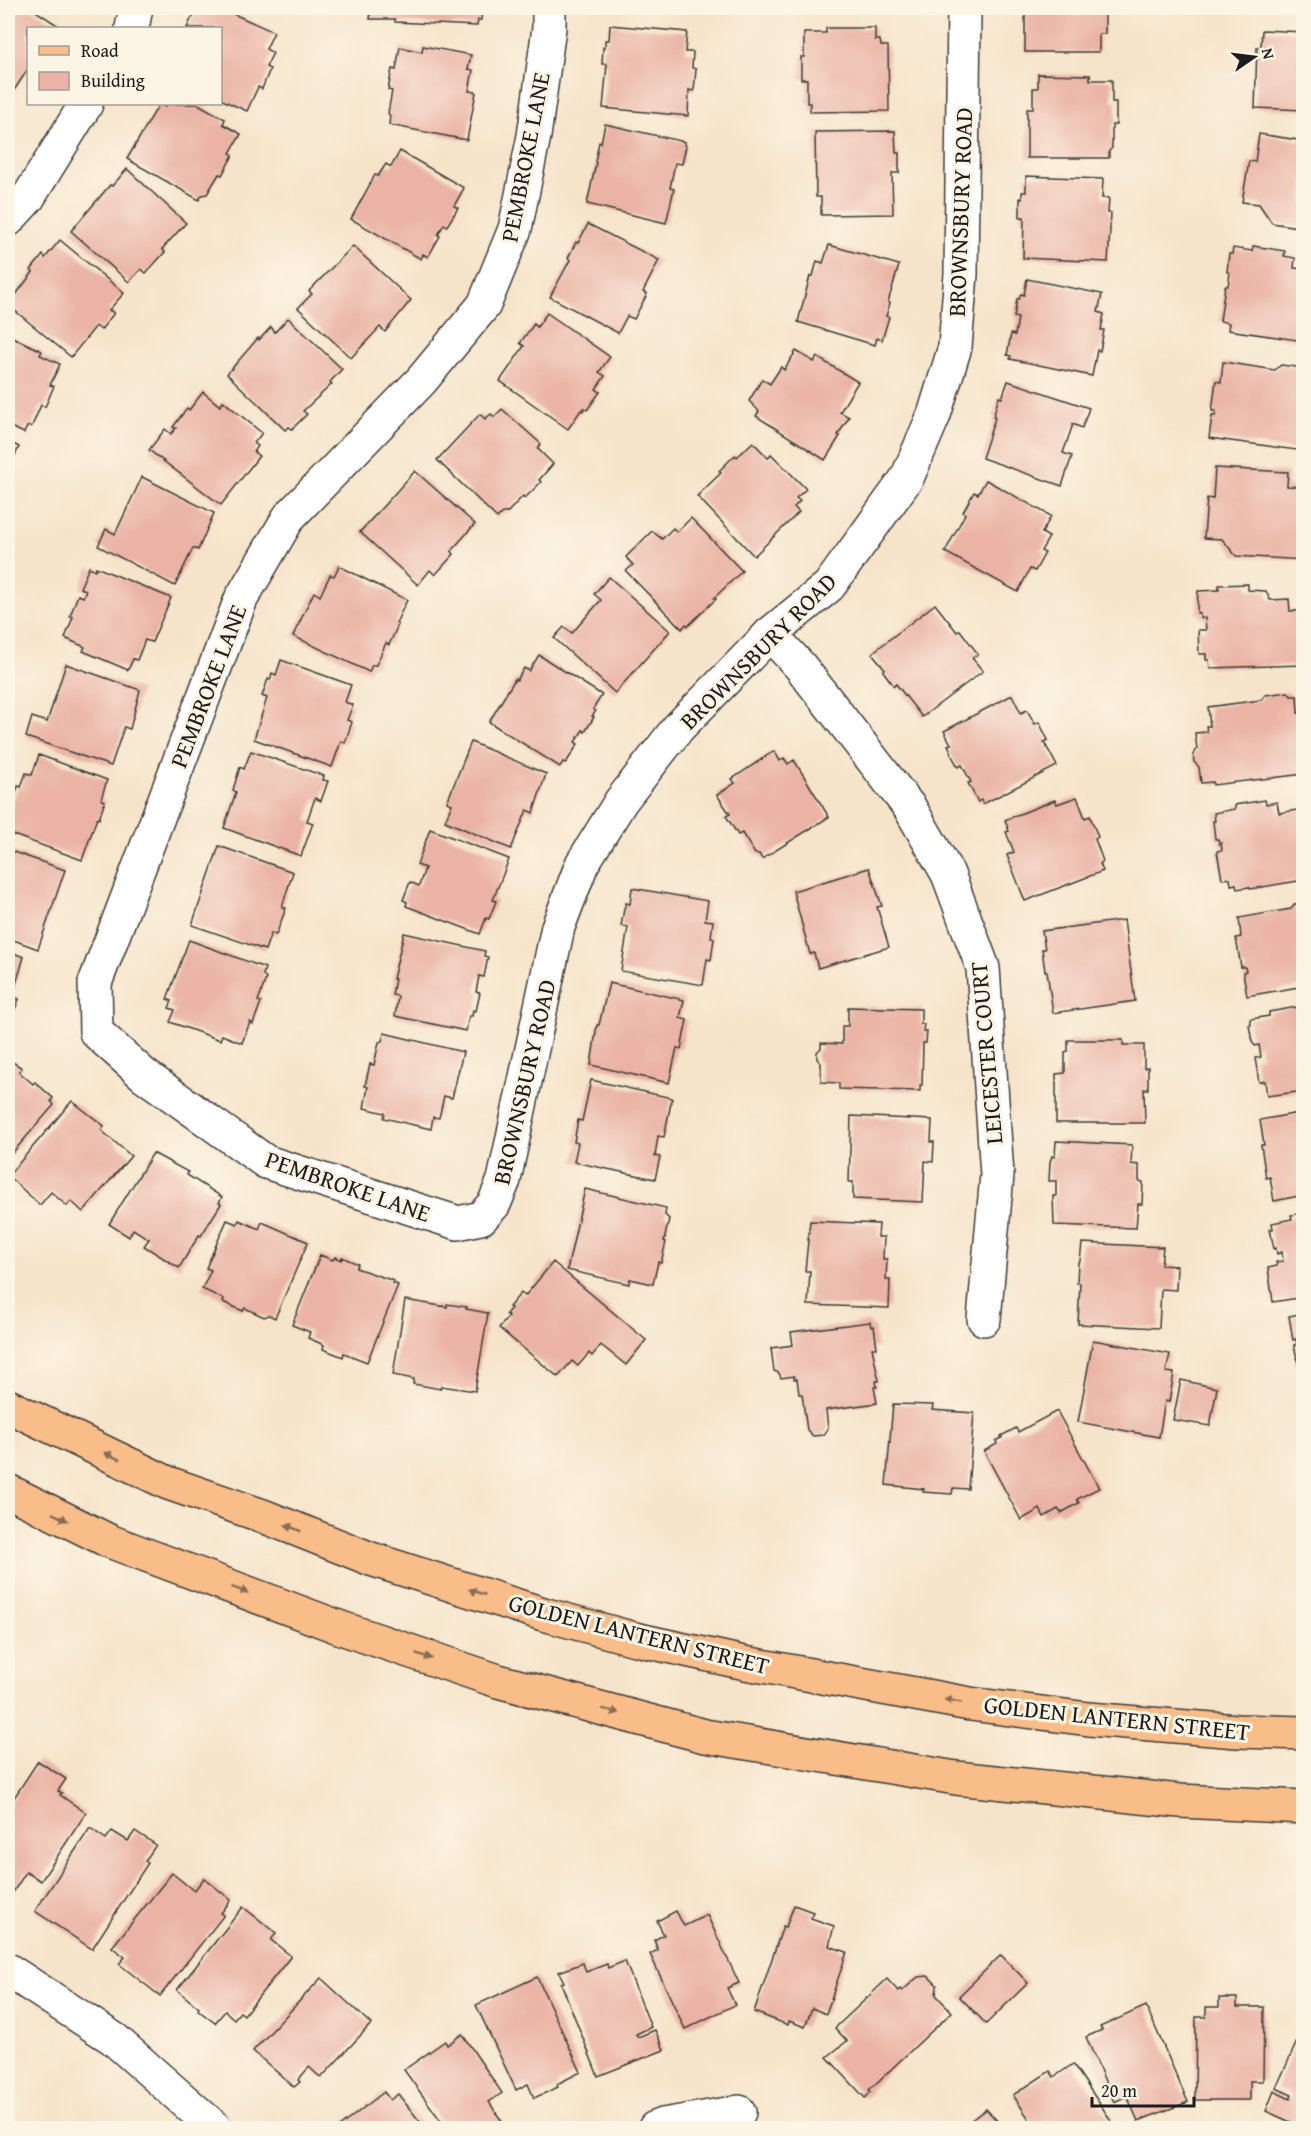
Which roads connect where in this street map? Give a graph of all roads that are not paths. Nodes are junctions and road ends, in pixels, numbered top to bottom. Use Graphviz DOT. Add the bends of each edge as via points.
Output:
graph roads {
  1 [pos="136,8"];
  2 [pos="549,8"];
  3 [pos="964,8"];
  4 [pos="132,27"];
  5 [pos="85,105"];
  6 [pos="8,220"];
  7 [pos="770,634"];
  8 [pos="458,1223"];
  9 [pos="984,1319"];
  10 [pos="8,1406"];
  11 [pos="8,1491"];
  12 [pos="1304,1733"];
  13 [pos="1304,1807"];
  14 [pos="8,1970"];
  15 [pos="739,2112"];
  16 [pos="215,2128"];
  17 [pos="655,2128"];
  1 -- 4 [label="street"];
  2 -- 8 [label="street, PEMBROKE LANE" via="534,136 515,229 484,305 421,381 290,517 241,599 95,983 96,1032 144,1075 266,1162"];
  3 -- 7 [label="street, BROWNSBURY ROAD" via="962,274 955,347 934,415 907,478 829,586"];
  5 -- 6 [label="street" via="28,198"];
  7 -- 8 [label="street, BROWNSBURY ROAD" via="678,728 621,801 582,864 558,927 504,1180 494,1204 481,1218"];
  7 -- 9 [label="street, LEICESTER COURT" via="800,666 910,808 948,874 982,968 997,1175"];
  12 -- 10 [label="main road, GOLDEN LANTERN STREET, one-way" via="1100,1720 969,1704 635,1639 370,1559 168,1483"];
  11 -- 13 [label="main road, one-way" via="109,1541 344,1629 498,1681 705,1736 956,1778 1180,1801"];
  14 -- 16 [label="street" via="114,2039"];
  15 -- 17 [label="street"];
}
